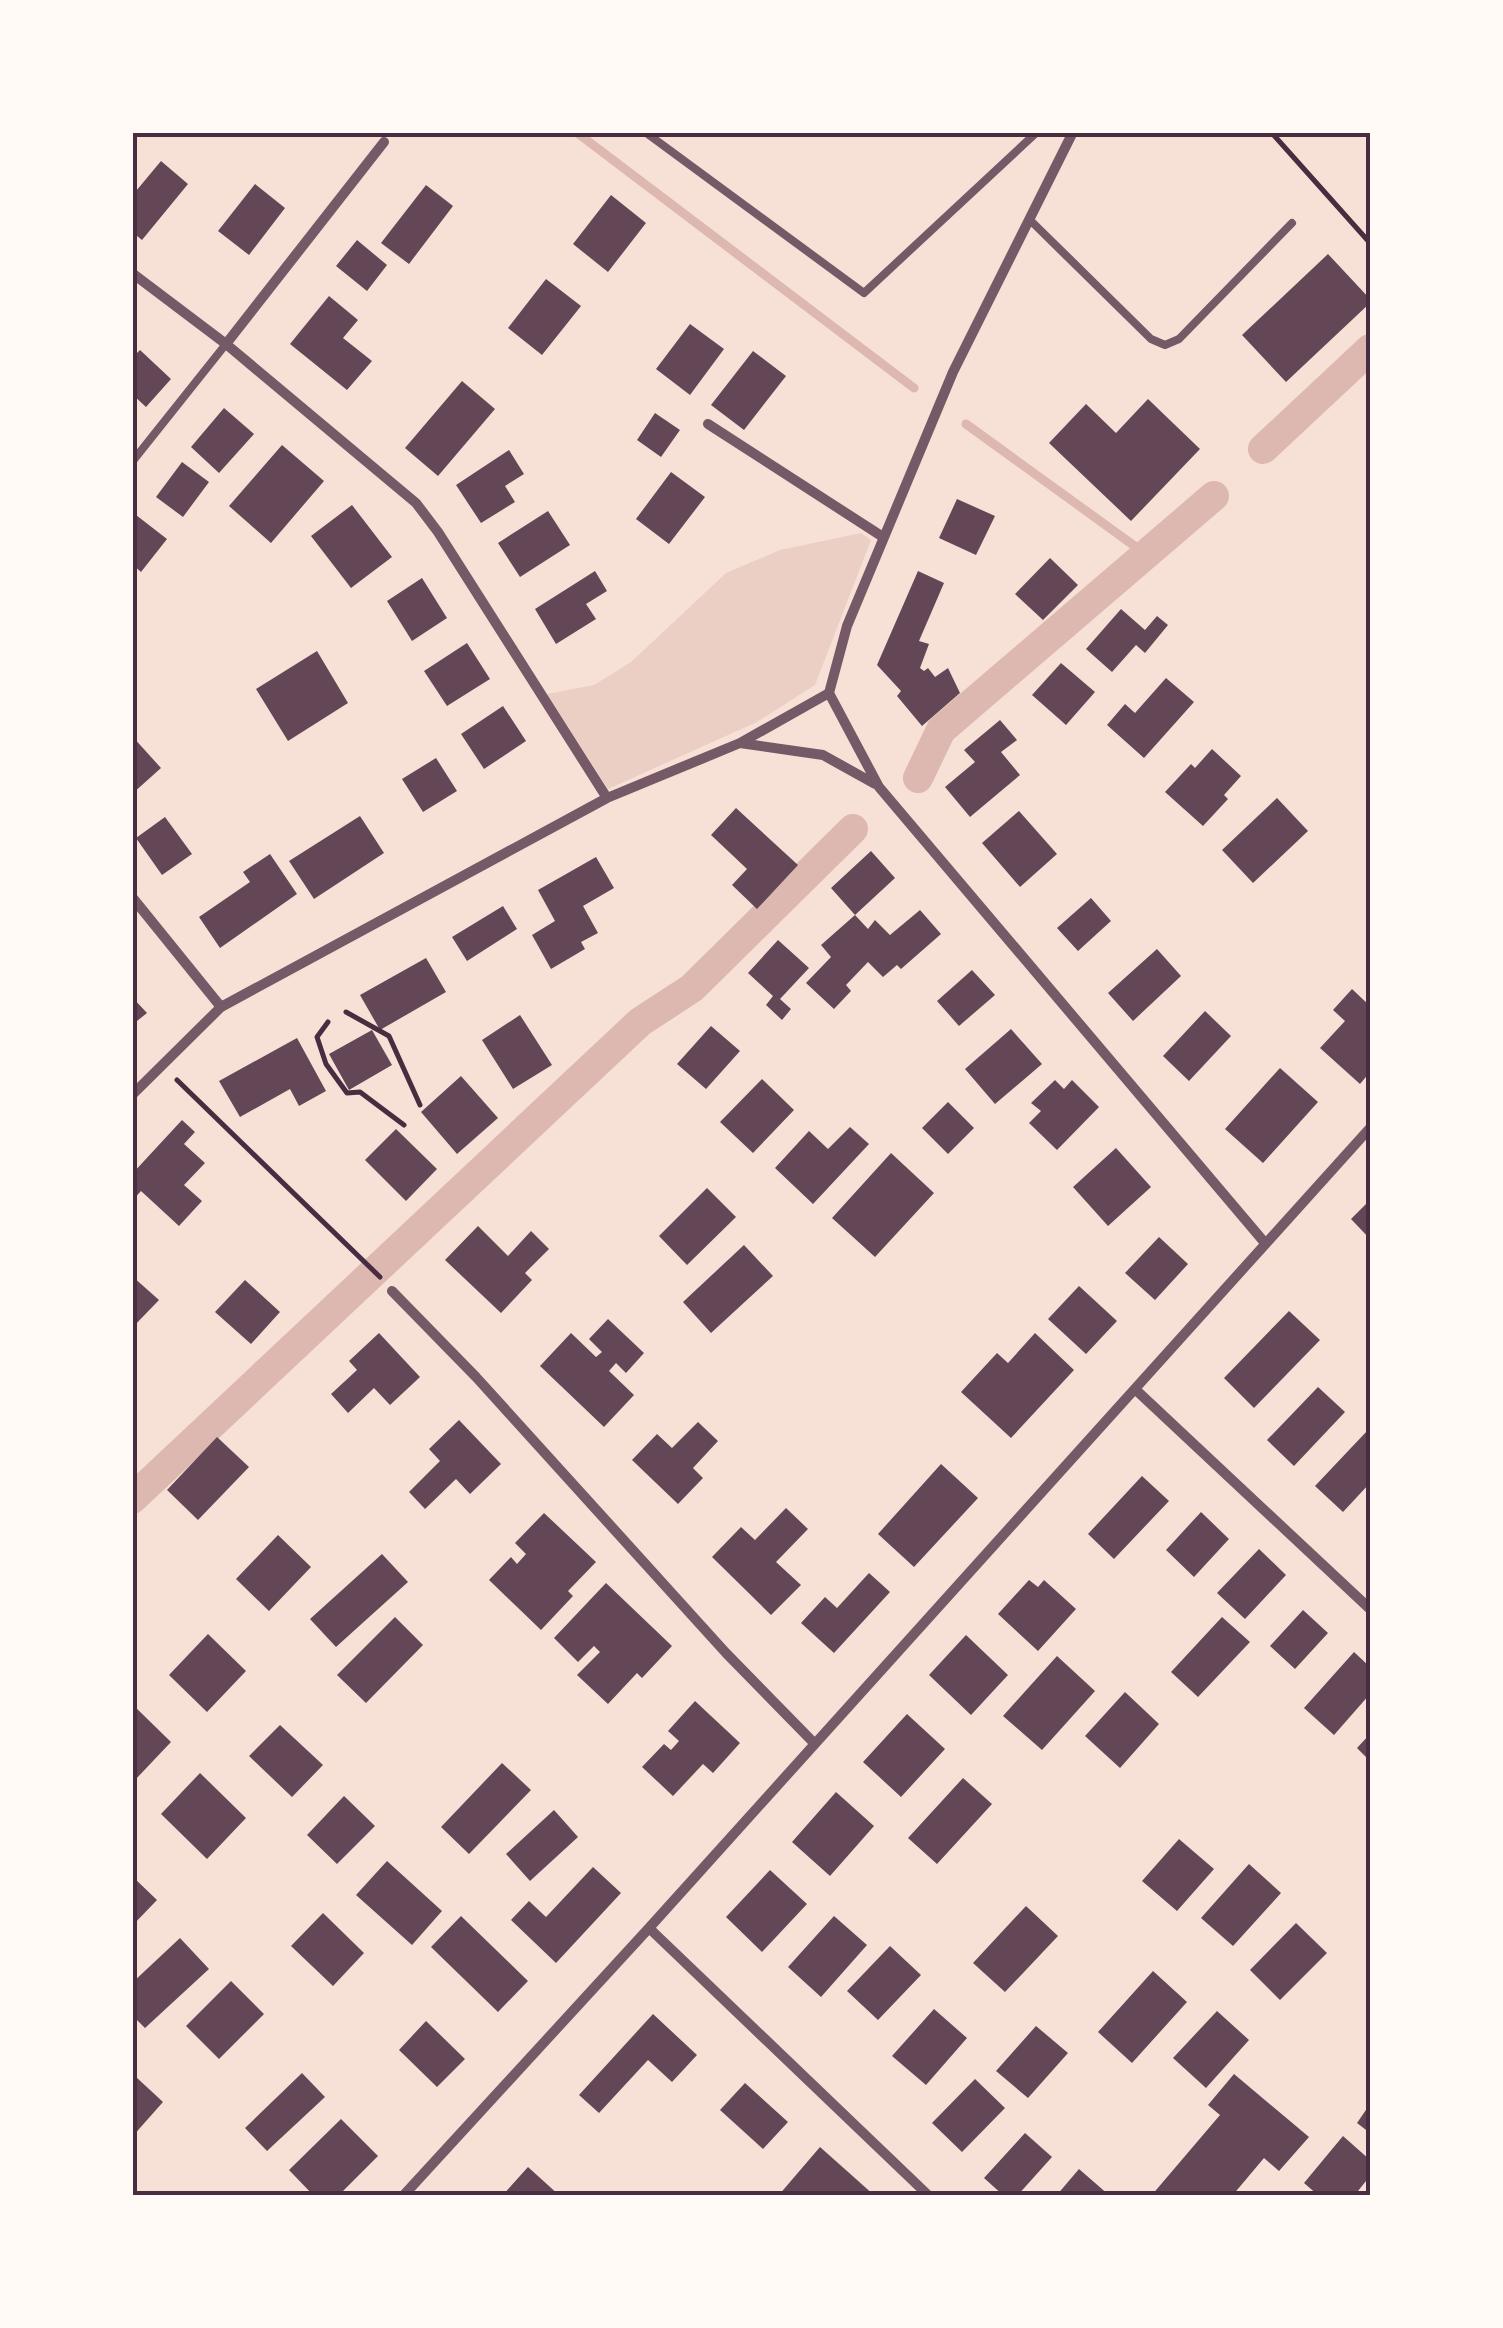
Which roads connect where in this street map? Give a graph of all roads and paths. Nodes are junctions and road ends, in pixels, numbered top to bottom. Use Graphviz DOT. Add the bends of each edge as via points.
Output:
graph roads {
  1 [pos="644,132"];
  2 [pos="1037,132"];
  3 [pos="1074,132"];
  4 [pos="1271,132"];
  5 [pos="384,142"];
  6 [pos="1029,220"];
  7 [pos="1292,224"];
  8 [pos="1370,243"];
  9 [pos="132,273"];
  10 [pos="226,344"];
  11 [pos="708,424"];
  12 [pos="132,462"];
  13 [pos="883,537"];
  14 [pos="829,693"];
  15 [pos="740,743"];
  16 [pos="879,786"];
  17 [pos="607,798"];
  18 [pos="132,897"];
  19 [pos="220,1007"];
  20 [pos="346,1012"];
  21 [pos="328,1022"];
  22 [pos="158,1068"];
  23 [pos="132,1095"];
  24 [pos="420,1105"];
  25 [pos="404,1125"];
  26 [pos="1370,1128"];
  27 [pos="1265,1243"];
  28 [pos="392,1291"];
  29 [pos="1136,1390"];
  30 [pos="1370,1610"];
  31 [pos="814,1743"];
  32 [pos="649,1928"];
  33 [pos="403,2196"];
  34 [pos="929,2196"];
  1 -- 2 [label="lane" via="864,292"];
  3 -- 6 [label="street"];
  4 -- 8 [label="path"];
  5 -- 10 [label="street"];
  6 -- 7 [label="lane" via="1151,339 1165,345 1179,339"];
  6 -- 13 [label="street"];
  9 -- 10 [label="street"];
  10 -- 12 [label="lane"];
  10 -- 17 [label="street" via="416,504"];
  11 -- 13 [label="street"];
  13 -- 14 [label="street"];
  14 -- 15 [label="street"];
  14 -- 16 [label="street"];
  15 -- 16 [label="street" via="822,755"];
  15 -- 17 [label="street"];
  16 -- 27 [label="street"];
  17 -- 19 [label="street"];
  18 -- 19 [label="street"];
  19 -- 22 [label="street"];
  20 -- 24 [label="path" via="389,1036"];
  21 -- 25 [label="path" via="318,1037 326,1064 347,1093 360,1092"];
  22 -- 23 [label="street"];
  22 -- 28 [label="path"];
  26 -- 27 [label="street"];
  27 -- 29 [label="street"];
  28 -- 31 [label="street"];
  29 -- 30 [label="street"];
  29 -- 31 [label="street"];
  31 -- 32 [label="street"];
  32 -- 33 [label="street"];
  32 -- 34 [label="street"];
}
